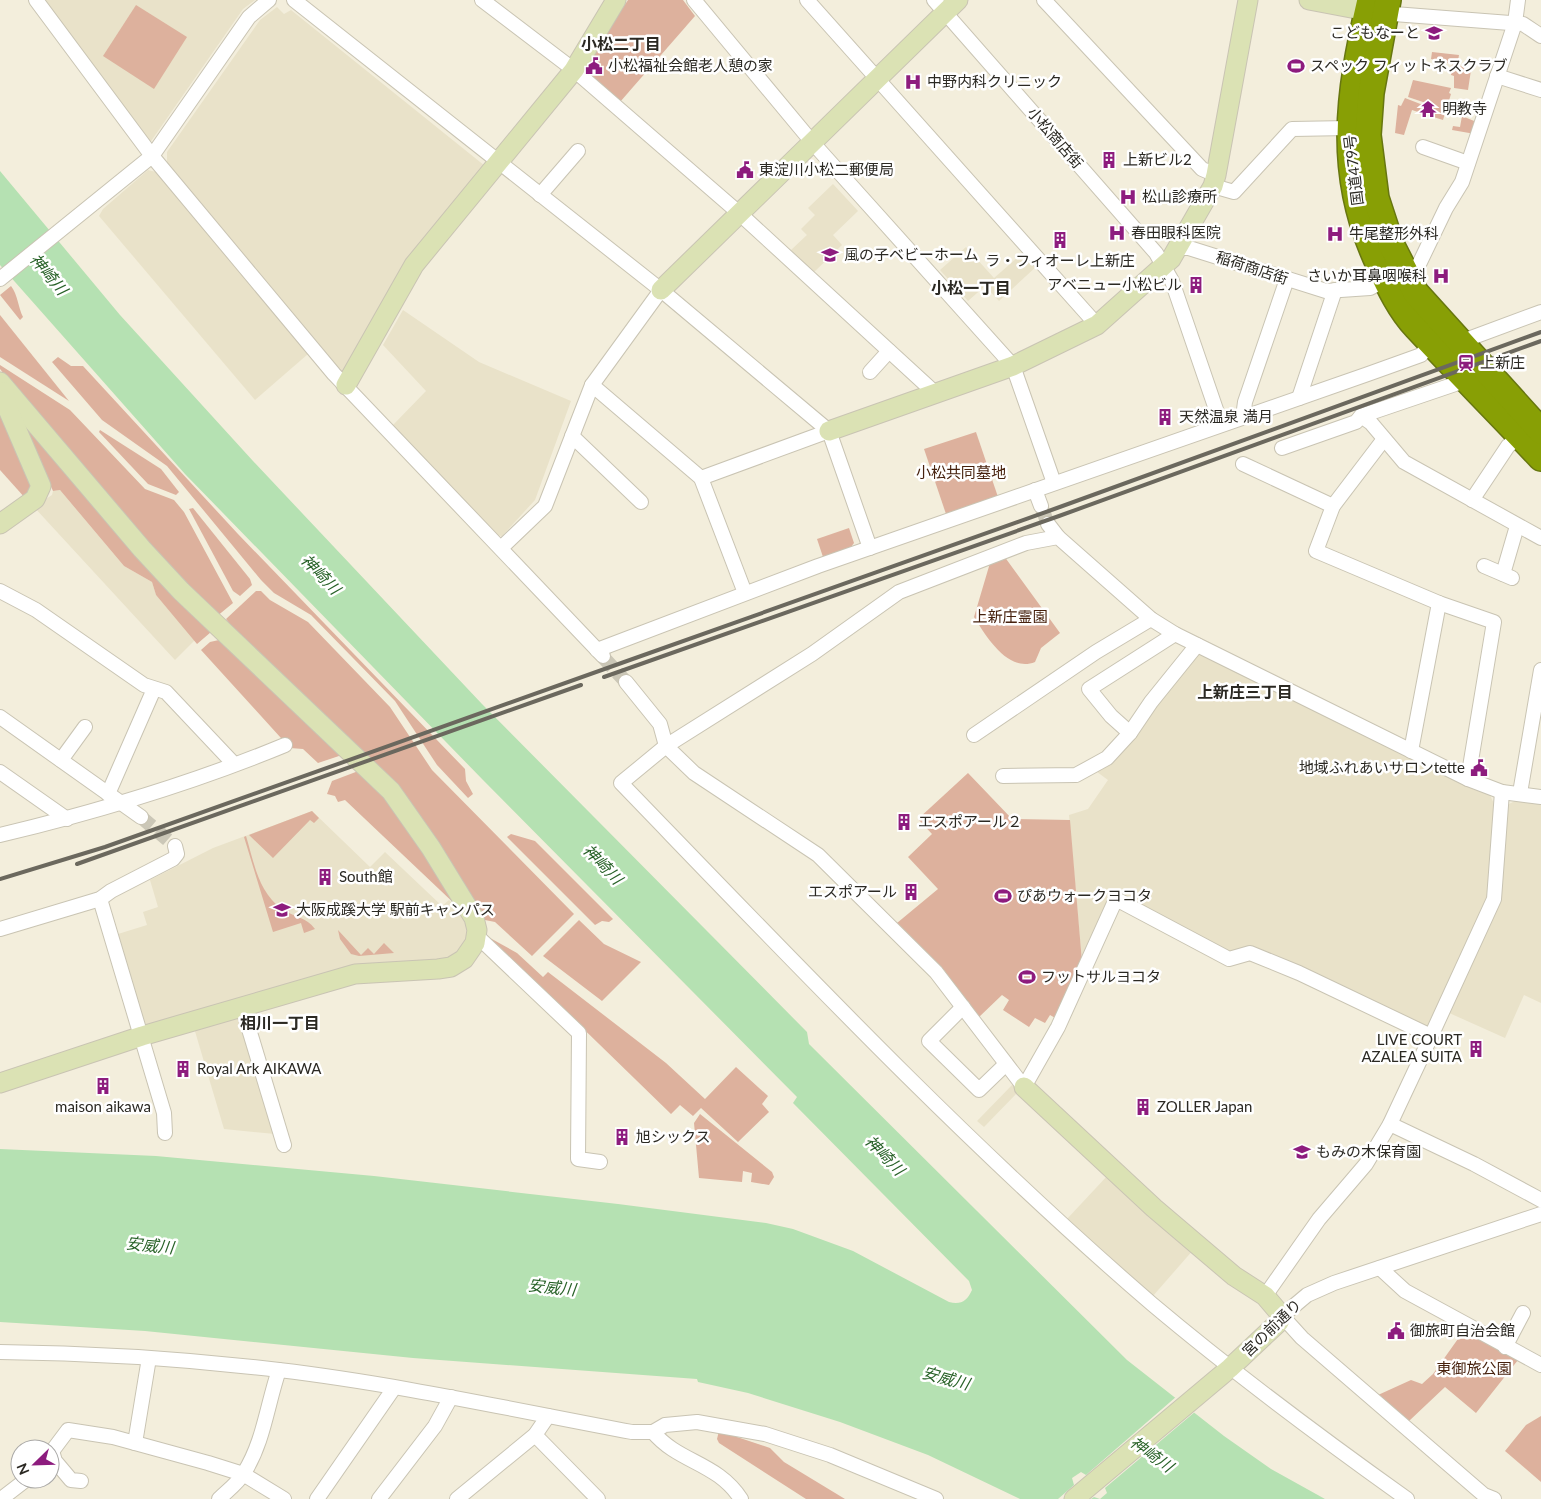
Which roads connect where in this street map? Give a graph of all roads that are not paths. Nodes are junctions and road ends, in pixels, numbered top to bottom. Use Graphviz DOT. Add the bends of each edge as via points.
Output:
graph roads {
  1 [pos="36,0"];
  2 [pos="269,0"];
  3 [pos="294,0"];
  4 [pos="482,0"];
  5 [pos="616,0"];
  6 [pos="694,0"];
  7 [pos="807,0"];
  8 [pos="1044,0"];
  9 [pos="1248,0"];
  10 [pos="1309,0"];
  11 [pos="1518,0"];
  12 [pos="946,4"];
  13 [pos="1378,6"];
  14 [pos="1515,24"];
  15 [pos="1541,36"];
  16 [pos="574,70"];
  17 [pos="1497,76"];
  18 [pos="877,78"];
  19 [pos="1541,90"];
  20 [pos="1349,128"];
  21 [pos="812,142"];
  22 [pos="1423,147"];
  23 [pos="578,151"];
  24 [pos="152,156"];
  25 [pos="498,162"];
  26 [pos="1468,163"];
  27 [pos="1214,181"];
  28 [pos="540,195"];
  29 [pos="739,213"];
  30 [pos="1177,248"];
  31 [pos="1164,266"];
  32 [pos="0,279"];
  33 [pos="1287,279"];
  34 [pos="1386,280"];
  35 [pos="1410,283"];
  36 [pos="662,290"];
  37 [pos="1335,290"];
  38 [pos="1541,312"];
  39 [pos="1097,325"];
  40 [pos="1460,342"];
  41 [pos="1431,343"];
  42 [pos="889,351"];
  43 [pos="1013,366"];
  44 [pos="870,372"];
  45 [pos="1467,380"];
  46 [pos="1,383"];
  47 [pos="346,385"];
  48 [pos="592,385"];
  49 [pos="935,394"];
  50 [pos="1299,398"];
  51 [pos="1361,416"];
  52 [pos="1243,417"];
  53 [pos="1221,424"];
  54 [pos="829,431"];
  55 [pos="1530,433"];
  56 [pos="572,436"];
  57 [pos="1384,439"];
  58 [pos="1282,448"];
  59 [pos="1541,458"];
  60 [pos="1242,464"];
  61 [pos="701,478"];
  62 [pos="1054,483"];
  63 [pos="1034,490"];
  64 [pos="1472,500"];
  65 [pos="641,502"];
  66 [pos="1041,506"];
  67 [pos="1333,506"];
  68 [pos="0,524"];
  69 [pos="1048,524"];
  70 [pos="1517,526"];
  71 [pos="1058,537"];
  72 [pos="1541,538"];
  73 [pos="501,548"];
  74 [pos="870,548"];
  75 [pos="1484,566"];
  76 [pos="0,591"];
  77 [pos="745,592"];
  78 [pos="1439,603"];
  79 [pos="1151,618"];
  80 [pos="1175,634"];
  81 [pos="1197,645"];
  82 [pos="1541,670"];
  83 [pos="626,682"];
  84 [pos="154,689"];
  85 [pos="0,717"];
  86 [pos="85,727"];
  87 [pos="1130,733"];
  88 [pos="974,734"];
  89 [pos="285,746"];
  90 [pos="666,746"];
  91 [pos="1411,751"];
  92 [pos="61,760"];
  93 [pos="234,764"];
  94 [pos="0,772"];
  95 [pos="1003,776"];
  96 [pos="1468,779"];
  97 [pos="1502,792"];
  98 [pos="1520,793"];
  99 [pos="108,794"];
  100 [pos="1541,797"];
  101 [pos="122,802"];
  102 [pos="142,817"];
  103 [pos="67,819"];
  104 [pos="0,836"];
  105 [pos="175,846"];
  106 [pos="100,899"];
  107 [pos="0,929"];
  108 [pos="477,936"];
  109 [pos="242,1006"];
  110 [pos="963,1007"];
  111 [pos="142,1036"];
  112 [pos="1431,1036"];
  113 [pos="1006,1064"];
  114 [pos="0,1083"];
  115 [pos="1024,1087"];
  116 [pos="1390,1124"];
  117 [pos="165,1133"];
  118 [pos="284,1146"];
  119 [pos="600,1162"];
  120 [pos="1541,1200"];
  121 [pos="1541,1214"];
  122 [pos="1380,1268"];
  123 [pos="1265,1296"];
  124 [pos="1522,1313"];
  125 [pos="1282,1316"];
  126 [pos="1505,1347"];
  127 [pos="0,1352"];
  128 [pos="149,1358"];
  129 [pos="1541,1365"];
  130 [pos="279,1370"];
  131 [pos="1226,1371"];
  132 [pos="394,1388"];
  133 [pos="451,1397"];
  134 [pos="548,1416"];
  135 [pos="653,1432"];
  136 [pos="535,1435"];
  137 [pos="60,1441"];
  138 [pos="135,1443"];
  139 [pos="60,1467"];
  140 [pos="243,1474"];
  141 [pos="81,1481"];
  142 [pos="913,1494"];
  143 [pos="219,1499"];
  144 [pos="284,1499"];
  145 [pos="317,1499"];
  146 [pos="378,1499"];
  147 [pos="457,1499"];
  148 [pos="598,1499"];
  149 [pos="741,1499"];
  150 [pos="936,1499"];
  151 [pos="1074,1499"];
  152 [pos="1407,1499"];
  153 [pos="1494,1499"];
  1 -- 24 [label="street"];
  2 -- 24 [label="street" via="249,17"];
  3 -- 25 [label="street"];
  4 -- 16 [label="street"];
  5 -- 16 [label="street"];
  6 -- 21 [label="street"];
  7 -- 18 [label="street"];
  8 -- 27 [label="street"];
  9 -- 27 [label="street"];
  10 -- 13 [label="street"];
  11 -- 14 [label="street"];
  12 -- 18 [label="street"];
  12 -- 31 [label="street, 小松商店街"];
  13 -- 14 [label="street"];
  13 -- 20 [label="highway, 国道479号" via="1352,93"];
  13 -- 35 [label="highway, 国道479号" via="1370,156 1382,218"];
  14 -- 15 [label="street" via="1527,26"];
  14 -- 17 [label="street"];
  16 -- 25 [label="street"];
  16 -- 29 [label="street"];
  17 -- 19 [label="street"];
  17 -- 26 [label="street"];
  18 -- 21 [label="street"];
  18 -- 39 [label="street"];
  20 -- 27 [label="street" via="1292,129 1234,192"];
  20 -- 34 [label="highway, 国道479号" via="1350,169 1357,206 1366,237"];
  21 -- 29 [label="street"];
  21 -- 43 [label="street"];
  22 -- 26 [label="street"];
  23 -- 28 [label="street"];
  24 -- 32 [label="street"];
  24 -- 47 [label="street"];
  25 -- 28 [label="street"];
  25 -- 47 [label="street" via="414,265"];
  26 -- 35 [label="street" via="1462,182"];
  27 -- 30 [label="street"];
  28 -- 36 [label="street"];
  29 -- 36 [label="street"];
  29 -- 42 [label="street"];
  30 -- 31 [label="street"];
  30 -- 33 [label="street, 稲荷商店街" via="1189,248"];
  31 -- 39 [label="street"];
  31 -- 53 [label="street, 小松商店街"];
  33 -- 37 [label="street, 稲荷商店街" via="1326,291"];
  33 -- 52 [label="street" via="1245,402"];
  34 -- 37 [label="street, 稲荷商店街" via="1370,288"];
  34 -- 41 [label="highway, 国道479号" via="1406,313"];
  35 -- 40 [label="highway, 国道479号"];
  36 -- 48 [label="street"];
  36 -- 54 [label="street"];
  37 -- 50 [label="street"];
  38 -- 40 [label="street"];
  39 -- 43 [label="street"];
  40 -- 55 [label="highway, 国道479号"];
  41 -- 45 [label="highway, 国道479号"];
  41 -- 50 [label="street" via="1421,355"];
  42 -- 44 [label="street"];
  42 -- 49 [label="street"];
  43 -- 49 [label="street"];
  43 -- 62 [label="street"];
  45 -- 51 [label="street"];
  45 -- 55 [label="highway, 国道479号"];
  46 -- 68 [label="street" via="7,407 41,486 35,499"];
  46 -- 108 [label="street" via="181,591 391,791 469,908"];
  47 -- 73 [label="street"];
  48 -- 56 [label="street"];
  48 -- 61 [label="street"];
  49 -- 54 [label="street"];
  50 -- 52 [label="street"];
  51 -- 57 [label="street"];
  51 -- 58 [label="street" via="1356,422"];
  52 -- 53 [label="street"];
  53 -- 62 [label="street"];
  54 -- 61 [label="street"];
  54 -- 74 [label="street"];
  55 -- 59 [label="highway, 国道479号"];
  55 -- 64 [label="street" via="1508,446"];
  56 -- 65 [label="street"];
  56 -- 73 [label="street" via="545,506"];
  57 -- 64 [label="street" via="1404,462"];
  57 -- 67 [label="street"];
  60 -- 67 [label="street"];
  61 -- 77 [label="street"];
  62 -- 63 [label="street"];
  63 -- 66 [label="street"];
  63 -- 74 [label="street"];
  64 -- 70 [label="street"];
  67 -- 78 [label="street" via="1316,551"];
  69 -- 71 [label="street"];
  70 -- 72 [label="street"];
  70 -- 75 [label="street" via="1508,576"];
  71 -- 79 [label="street"];
  71 -- 90 [label="street" via="1026,543 899,592 812,654"];
  73 -- 77 [label="street" via="600,653"];
  74 -- 77 [label="street"];
  76 -- 84 [label="street" via="36,610"];
  78 -- 91 [label="street"];
  78 -- 96 [label="street" via="1494,622"];
  79 -- 80 [label="street"];
  79 -- 88 [label="street"];
  80 -- 81 [label="street"];
  80 -- 87 [label="street" via="1089,689"];
  81 -- 87 [label="street"];
  81 -- 91 [label="street"];
  82 -- 98 [label="street"];
  83 -- 90 [label="street" via="660,724"];
  84 -- 93 [label="street" via="166,692"];
  84 -- 99 [label="street"];
  85 -- 92 [label="street"];
  86 -- 92 [label="street"];
  87 -- 95 [label="street" via="1107,758 1076,775"];
  89 -- 93 [label="street"];
  90 -- 110 [label="street" via="694,773 818,855 936,972"];
  90 -- 131 [label="street" via="621,783 968,1136"];
  91 -- 96 [label="street"];
  92 -- 99 [label="street"];
  93 -- 101 [label="street"];
  94 -- 103 [label="street"];
  96 -- 97 [label="street"];
  97 -- 98 [label="street"];
  97 -- 112 [label="street" via="1494,899"];
  98 -- 100 [label="street"];
  99 -- 101 [label="street"];
  101 -- 102 [label="street"];
  101 -- 103 [label="street"];
  103 -- 104 [label="street"];
  105 -- 106 [label="street" via="177,854 173,859"];
  106 -- 107 [label="street"];
  106 -- 111 [label="street"];
  108 -- 109 [label="street" via="469,954 451,967 354,974"];
  108 -- 119 [label="street" via="579,1033 578,1159"];
  109 -- 111 [label="street"];
  109 -- 118 [label="street"];
  110 -- 113 [label="street"];
  110 -- 113 [label="street" via="929,1041 979,1090"];
  111 -- 114 [label="street"];
  111 -- 117 [label="street" via="164,1114"];
  112 -- 115 [label="street" via="1250,953 1229,959 1116,899 1058,1027"];
  112 -- 116 [label="street"];
  113 -- 115 [label="street"];
  115 -- 123 [label="street" via="1154,1208 1234,1276"];
  116 -- 120 [label="street"];
  116 -- 123 [label="street" via="1366,1164 1319,1219"];
  121 -- 122 [label="street, 宮の前通り"];
  122 -- 125 [label="street, 宮の前通り" via="1307,1295"];
  122 -- 126 [label="street" via="1404,1290"];
  123 -- 125 [label="street"];
  124 -- 126 [label="street"];
  125 -- 131 [label="street, 宮の前通り"];
  125 -- 153 [label="street" via="1302,1338 1484,1495"];
  126 -- 129 [label="street"];
  127 -- 128 [label="street"];
  128 -- 130 [label="street"];
  128 -- 138 [label="street"];
  130 -- 132 [label="street"];
  130 -- 140 [label="street" via="268,1402 268,1419"];
  131 -- 151 [label="street, 宮の前通り"];
  131 -- 152 [label="street"];
  132 -- 133 [label="street"];
  132 -- 145 [label="street"];
  133 -- 134 [label="street"];
  133 -- 146 [label="street" via="435,1426"];
  134 -- 135 [label="street" via="632,1432"];
  134 -- 136 [label="street"];
  135 -- 142 [label="street" via="665,1425 697,1422 765,1434 830,1455"];
  135 -- 149 [label="street" via="663,1444 724,1477"];
  136 -- 147 [label="street"];
  136 -- 148 [label="street"];
  137 -- 138 [label="street" via="68,1430"];
  138 -- 140 [label="street"];
  139 -- 141 [label="street" via="71,1480"];
  140 -- 143 [label="street"];
  140 -- 144 [label="street"];
  142 -- 150 [label="street"];
}
